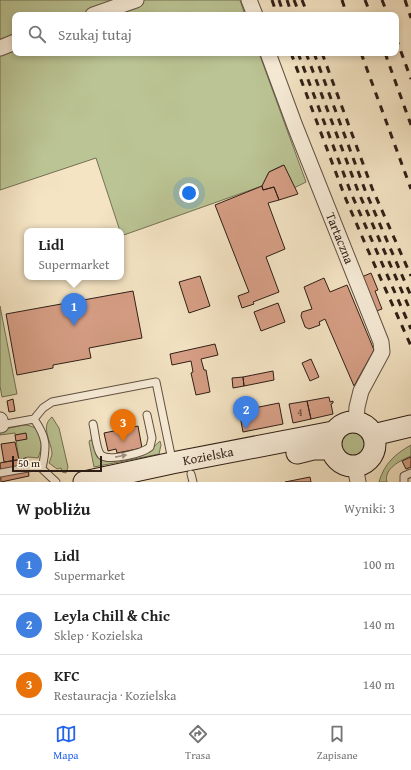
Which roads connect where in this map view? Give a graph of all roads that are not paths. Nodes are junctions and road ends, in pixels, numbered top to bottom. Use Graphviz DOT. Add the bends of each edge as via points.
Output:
graph roads {
  1 [pos="136,0"];
  2 [pos="249,0"];
  3 [pos="102,12"];
  4 [pos="254,12"];
  5 [pos="12,43"];
  6 [pos="0,48"];
  7 [pos="269,56"];
  8 [pos="147,415"];
  9 [pos="34,419"];
  10 [pos="356,422"];
  11 [pos="0,423"];
  12 [pos="93,424"];
  13 [pos="411,426"];
  14 [pos="373,435"];
  15 [pos="332,441"];
  16 [pos="172,463"];
  17 [pos="42,468"];
  18 [pos="0,473"];
  19 [pos="411,473"];
  20 [pos="357,474"];
  21 [pos="192,478"];
  22 [pos="56,482"];
  23 [pos="84,482"];
  24 [pos="147,482"];
  25 [pos="404,482"];
  1 -- 3 [label="street"];
  2 -- 4 [label="street"];
  5 -- 6 [label="street"];
  7 -- 10 [label="street, Tartaczna" via="381,342 382,352 361,391"];
  12 -- 8 [label="lane, one-way" via="100,454 112,458 143,452 150,446 152,438"];
  9 -- 11 [label="lane"];
  9 -- 16 [label="lane" via="52,402 156,382"];
  9 -- 17 [label="lane" via="46,445"];
  10 -- 14 [label="main road" via="366,426"];
  10 -- 15 [label="main road" via="345,423"];
  13 -- 14 [label="main road"];
  14 -- 20 [label="main road" via="375,448"];
  15 -- 16 [label="main road, Kozielska"];
  15 -- 20 [label="main road" via="336,460"];
  15 -- 21 [label="main road, Kozielska" via="313,449"];
  16 -- 23 [label="main road, Kozielska"];
  17 -- 18 [label="lane" via="35,466"];
  17 -- 22 [label="lane"];
  19 -- 25 [label="lane" via="404,476"];
  21 -- 24 [label="main road, Kozielska"];
}
